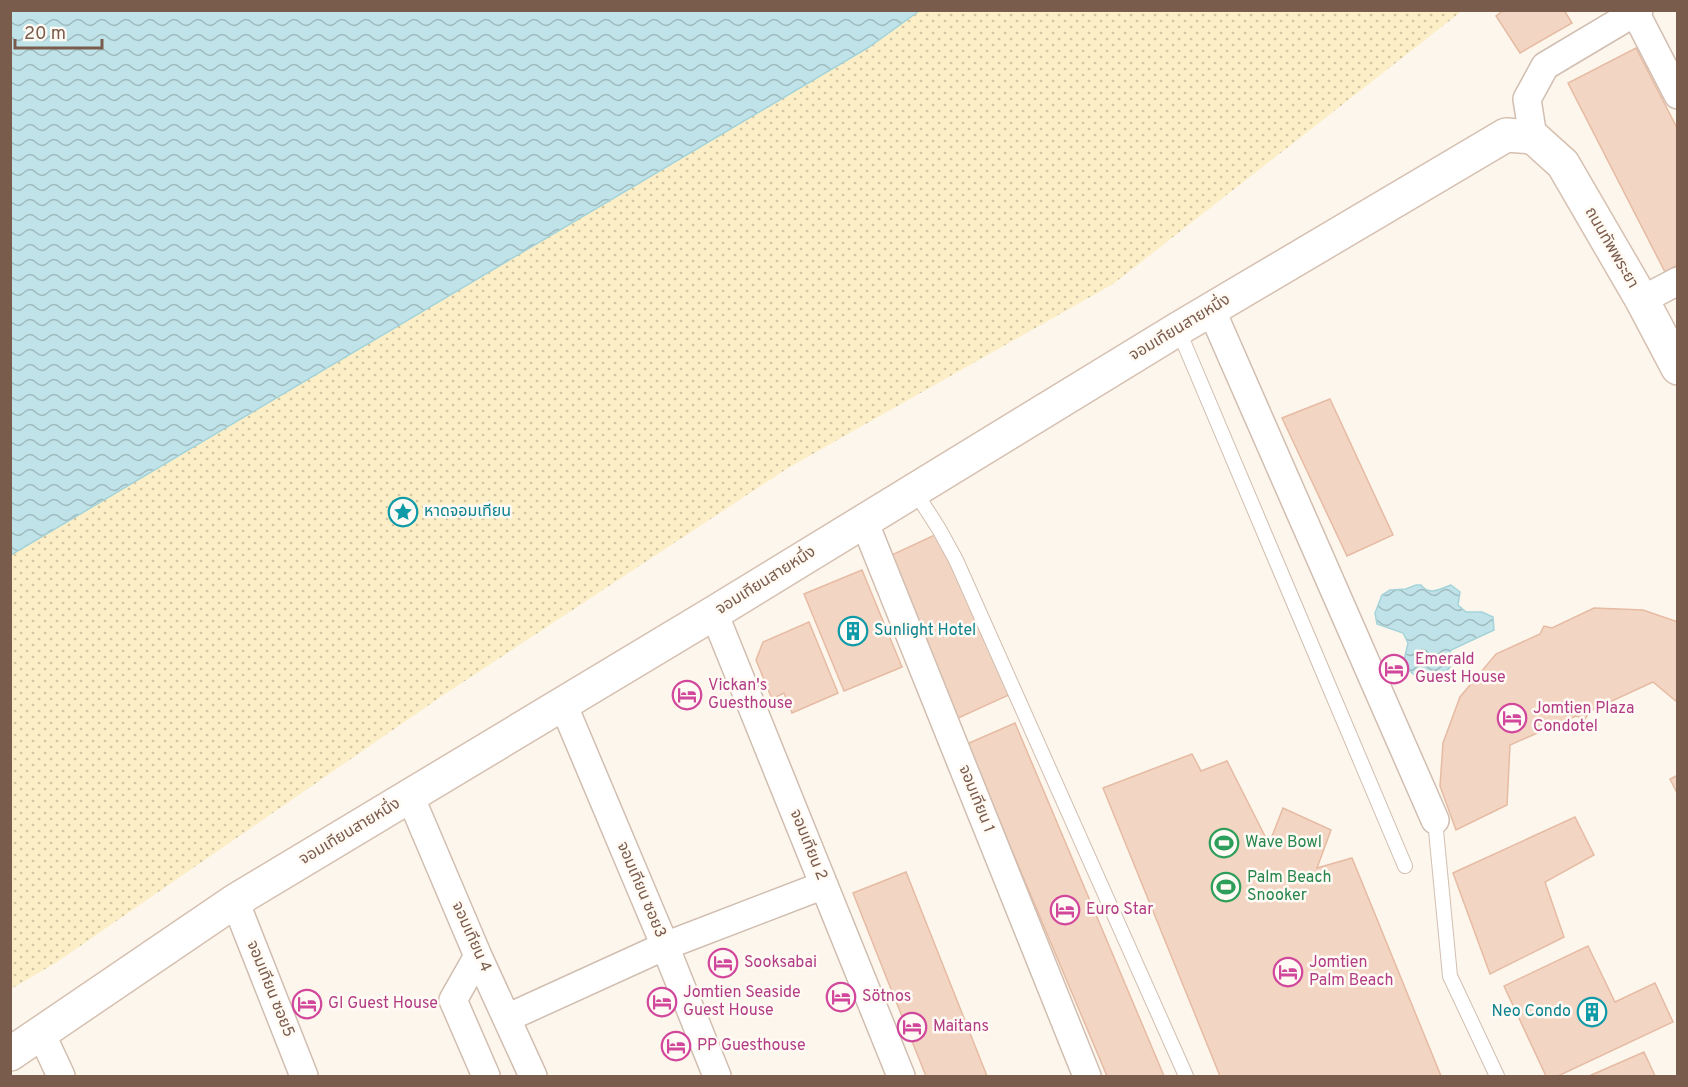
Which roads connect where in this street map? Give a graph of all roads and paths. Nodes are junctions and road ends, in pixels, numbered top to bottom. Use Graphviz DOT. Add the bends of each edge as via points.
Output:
graph roads {
  1 [pos="1636,11"];
  2 [pos="1677,95"];
  3 [pos="1533,137"];
  4 [pos="1677,281"];
  5 [pos="1642,300"];
  6 [pos="1211,309"];
  7 [pos="1178,328"];
  8 [pos="1677,368"];
  9 [pos="914,490"];
  10 [pos="864,521"];
  11 [pos="714,613"];
  12 [pos="563,704"];
  13 [pos="410,796"];
  14 [pos="1435,820"];
  15 [pos="1405,866"];
  16 [pos="824,885"];
  17 [pos="235,901"];
  18 [pos="665,946"];
  19 [pos="478,956"];
  20 [pos="507,1018"];
  21 [pos="41,1033"];
  22 [pos="10,1054"];
  23 [pos="61,1077"];
  24 [pos="304,1077"];
  25 [pos="486,1077"];
  26 [pos="533,1077"];
  27 [pos="717,1077"];
  28 [pos="901,1077"];
  29 [pos="1087,1077"];
  30 [pos="1186,1077"];
  31 [pos="1497,1077"];
  1 -- 2 [label="street"];
  1 -- 3 [label="street" via="1545,66 1527,99"];
  3 -- 5 [label="street, ถนนทัพพระยา" via="1563,164"];
  3 -- 6 [label="street, จอมเทียนสายหนึ่ง" via="1506,135"];
  4 -- 5 [label="street"];
  5 -- 8 [label="street, ถนนทัพพระยา"];
  6 -- 7 [label="street, จอมเทียนสายหนึ่ง"];
  6 -- 14 [label="street"];
  7 -- 9 [label="street, จอมเทียนสายหนึ่ง"];
  7 -- 15 [label="lane"];
  9 -- 10 [label="street, จอมเทียนสายหนึ่ง"];
  9 -- 30 [label="lane" via="956,560"];
  10 -- 11 [label="street, จอมเทียนสายหนึ่ง"];
  10 -- 29 [label="street, จอมเทียน 1"];
  11 -- 12 [label="street, จอมเทียนสายหนึ่ง"];
  11 -- 16 [label="street, จอมเทียน 2"];
  12 -- 13 [label="street, จอมเทียนสายหนึ่ง"];
  12 -- 18 [label="street, จอมเทียน ซอย3"];
  13 -- 17 [label="street, จอมเทียนสายหนึ่ง"];
  13 -- 19 [label="street, จอมเทียน 4"];
  14 -- 31 [label="lane" via="1450,976"];
  16 -- 18 [label="street"];
  16 -- 28 [label="street, จอมเทียน 2"];
  17 -- 21 [label="street, จอมเทียนสายหนึ่ง"];
  17 -- 24 [label="street, จอมเทียน ซอย5"];
  18 -- 20 [label="street"];
  18 -- 27 [label="street, จอมเทียน ซอย3"];
  19 -- 20 [label="street, จอมเทียน 4"];
  19 -- 25 [label="street" via="453,1000"];
  20 -- 26 [label="street, จอมเทียน 4"];
  21 -- 22 [label="street, จอมเทียนสายหนึ่ง"];
  21 -- 23 [label="street"];
}
